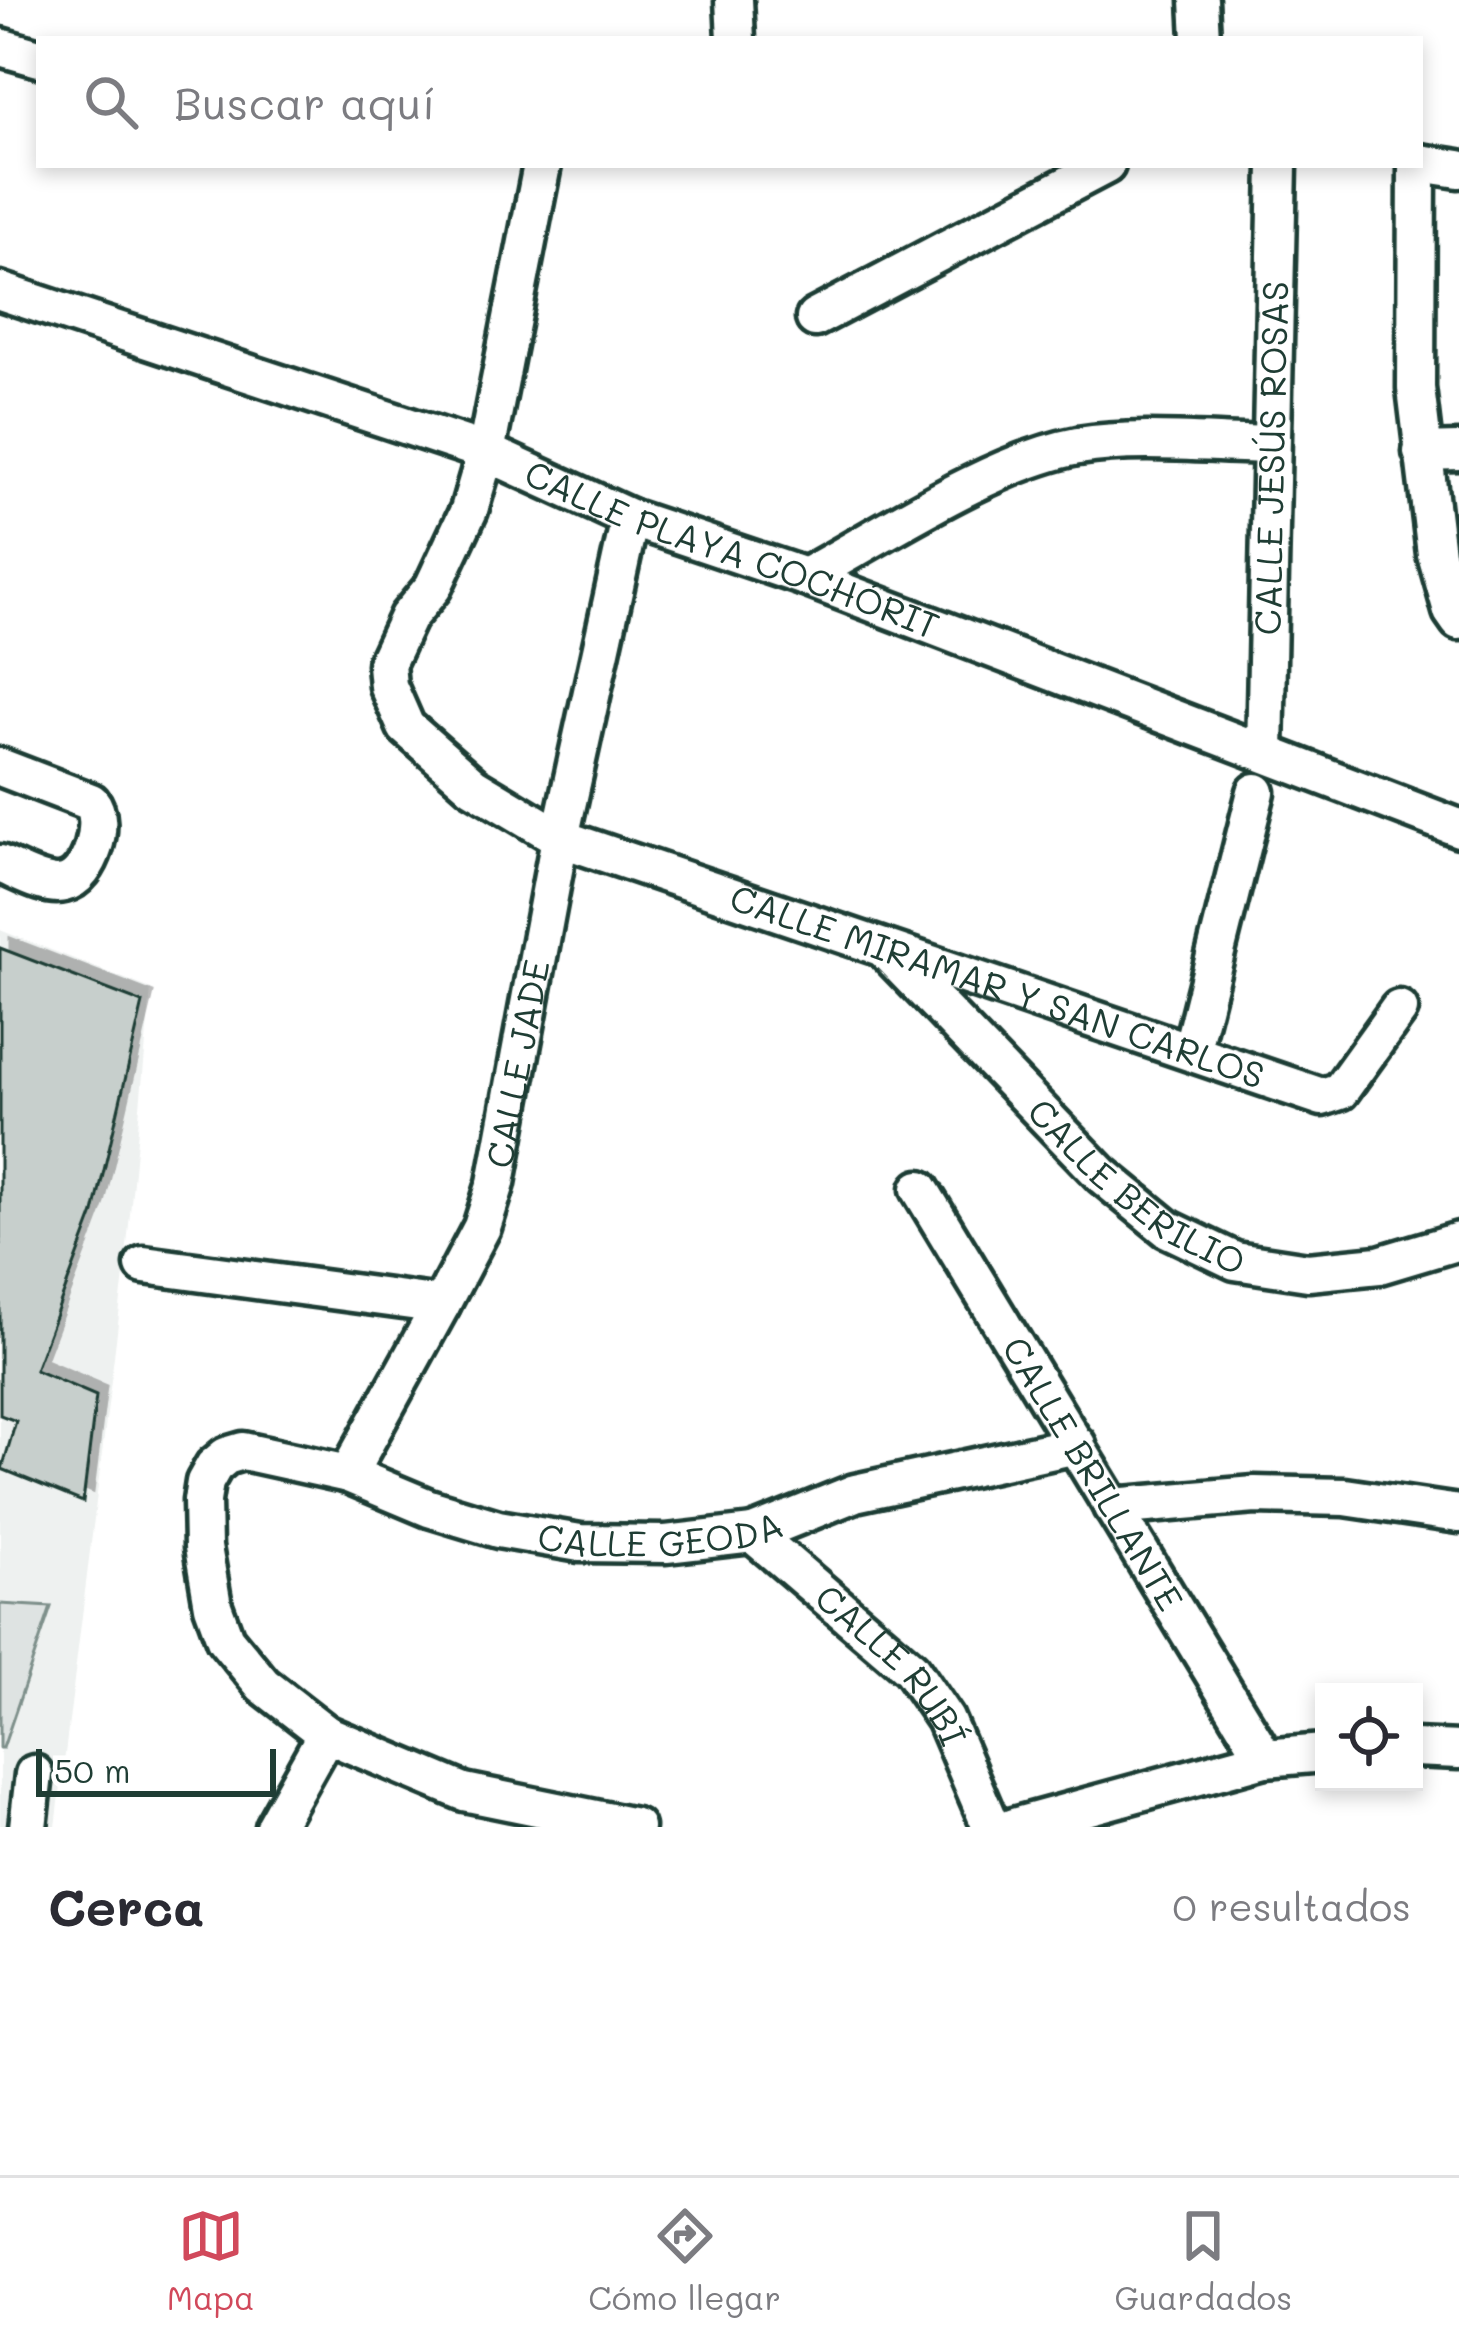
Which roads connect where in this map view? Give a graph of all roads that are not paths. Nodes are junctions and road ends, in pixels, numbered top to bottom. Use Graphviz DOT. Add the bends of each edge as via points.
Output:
graph roads {
  1 [pos="734,0"];
  2 [pos="1199,0"];
  3 [pos="736,36"];
  4 [pos="1201,36"];
  5 [pos="0,47"];
  6 [pos="36,57"];
  7 [pos="1423,164"];
  8 [pos="539,168"];
  9 [pos="1100,168"];
  10 [pos="1278,168"];
  11 [pos="1419,168"];
  12 [pos="1459,169"];
  13 [pos="0,291"];
  14 [pos="815,318"];
  15 [pos="1271,446"];
  16 [pos="486,452"];
  17 [pos="1441,452"];
  18 [pos="630,518"];
  19 [pos="805,577"];
  20 [pos="1459,621"];
  21 [pos="1265,752"];
  22 [pos="0,767"];
  23 [pos="1256,792"];
  24 [pos="1459,828"];
  25 [pos="560,838"];
  26 [pos="0,864"];
  27 [pos="882,947"];
  28 [pos="1399,1010"];
  29 [pos="1191,1052"];
  30 [pos="920,1189"];
  31 [pos="1459,1241"];
  32 [pos="144,1265"];
  33 [pos="441,1305"];
  34 [pos="1077,1445"];
  35 [pos="348,1474"];
  36 [pos="1112,1507"];
  37 [pos="1459,1514"];
  38 [pos="753,1534"];
  39 [pos="326,1734"];
  40 [pos="1423,1748"];
  41 [pos="1459,1750"];
  42 [pos="1315,1754"];
  43 [pos="1265,1758"];
  44 [pos="34,1774"];
  45 [pos="1052,1822"];
  46 [pos="28,1827"];
  47 [pos="274,1827"];
  48 [pos="635,1827"];
  49 [pos="991,1827"];
  50 [pos="1013,1827"];
  1 -- 3 [label="street"];
  2 -- 4 [label="street"];
  5 -- 6 [label="street"];
  7 -- 12 [label="street"];
  8 -- 16 [label="street, CALLE MIRAMAR Y SAN CARLOS"];
  9 -- 14 [label="street"];
  10 -- 15 [label="street, CALLE JESÚS ROSAS"];
  11 -- 17 [label="street" via="1415,349"];
  13 -- 16 [label="street, CALLE PLAYA COCHÓRIT"];
  15 -- 19 [label="street" via="1118,442 1042,454"];
  15 -- 21 [label="street, CALLE JESÚS ROSAS"];
  16 -- 18 [label="street, CALLE PLAYA COCHÓRIT"];
  16 -- 25 [label="street, CALLE MIRAMAR Y SAN CARLOS" via="451,554 395,641 388,686 406,728 439,758"];
  17 -- 20 [label="street" via="1436,554"];
  18 -- 19 [label="street, CALLE PLAYA COCHÓRIT"];
  18 -- 25 [label="street, CALLE JADE"];
  19 -- 21 [label="street, CALLE PLAYA COCHÓRIT"];
  21 -- 24 [label="street, CALLE PLAYA COCHÓRIT"];
  22 -- 26 [label="street" via="91,802 100,824 71,881 53,884"];
  23 -- 29 [label="street"];
  25 -- 27 [label="street, CALLE MIRAMAR Y SAN CARLOS"];
  25 -- 33 [label="street, CALLE JADE" via="496,1183"];
  27 -- 29 [label="street, CALLE MIRAMAR Y SAN CARLOS"];
  27 -- 31 [label="street, CALLE BERILIO" via="1102,1175 1168,1229 1234,1261 1308,1272 1379,1265"];
  28 -- 29 [label="street, CALLE MIRAMAR Y SAN CARLOS" via="1333,1097"];
  30 -- 34 [label="street, CALLE BRILLANTE"];
  32 -- 33 [label="street"];
  33 -- 35 [label="street, CALLE JADE"];
  34 -- 36 [label="street, CALLE BRILLANTE"];
  34 -- 38 [label="street, CALLE GEODA" via="855,1493"];
  35 -- 38 [label="street, CALLE GEODA" via="498,1529 580,1543"];
  35 -- 39 [label="street, CALLE GEODA" via="243,1450 214,1466 205,1482 212,1606 238,1658"];
  36 -- 37 [label="street" via="1278,1495"];
  36 -- 43 [label="street, CALLE BRILLANTE"];
  38 -- 49 [label="street, CALLE RUBÍ" via="911,1669 945,1719"];
  39 -- 47 [label="street"];
  39 -- 48 [label="street" via="464,1792"];
  40 -- 41 [label="street"];
  42 -- 43 [label="street"];
  43 -- 45 [label="street"];
  44 -- 46 [label="street"];
  45 -- 50 [label="street"];
}
